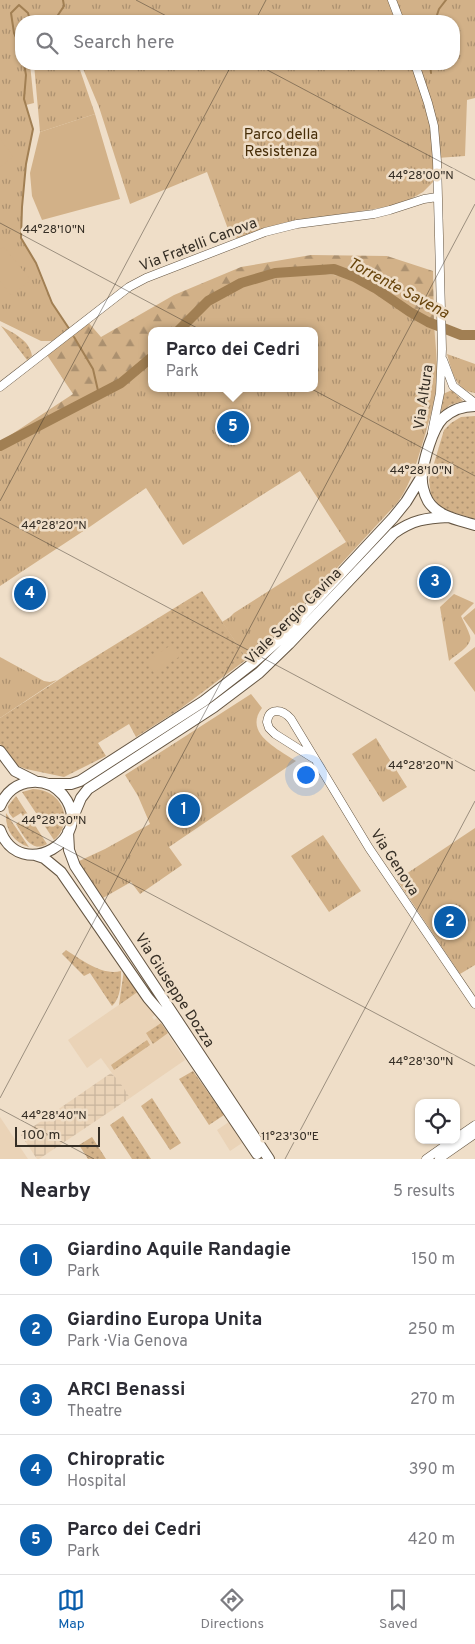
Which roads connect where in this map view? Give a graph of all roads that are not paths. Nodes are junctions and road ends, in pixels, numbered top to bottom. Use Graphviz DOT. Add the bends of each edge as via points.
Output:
graph roads {
  1 [pos="392,0"];
  2 [pos="398,15"];
  3 [pos="417,70"];
  4 [pos="437,197"];
  5 [pos="442,358"];
  6 [pos="0,387"];
  7 [pos="475,402"];
  8 [pos="475,406"];
  9 [pos="431,439"];
  10 [pos="422,476"];
  11 [pos="449,517"];
  12 [pos="475,525"];
  13 [pos="0,751"];
  14 [pos="313,758"];
  15 [pos="36,782"];
  16 [pos="48,784"];
  17 [pos="0,790"];
  18 [pos="0,795"];
  19 [pos="0,806"];
  20 [pos="70,827"];
  21 [pos="0,830"];
  22 [pos="0,850"];
  23 [pos="23,853"];
  24 [pos="35,855"];
  25 [pos="475,1004"];
  26 [pos="475,1125"];
  27 [pos="475,1134"];
  28 [pos="460,1135"];
  29 [pos="447,1144"];
  30 [pos="260,1159"];
  31 [pos="269,1159"];
  32 [pos="426,1159"];
  33 [pos="439,1159"];
  1 -- 2 [label="street"];
  3 -- 4 [label="street, Via Altura" via="434,126"];
  4 -- 5 [label="street, Via Altura"];
  4 -- 6 [label="street, Via Fratelli Canova" via="374,214 297,224 265,232 146,278 129,287"];
  5 -- 7 [label="street, Via Altura" via="453,386"];
  5 -- 9 [label="street, Via Altura" via="440,392"];
  8 -- 9 [label="main road" via="462,407 442,419"];
  9 -- 10 [label="main road"];
  10 -- 11 [label="main road" via="428,501"];
  10 -- 16 [label="main road, Viale Sergio Cavina" via="393,518 280,639 248,668 204,701 80,781"];
  11 -- 12 [label="main road"];
  11 -- 20 [label="main road, Viale Sergio Cavina" via="420,519 394,534 260,673 88,790 81,798"];
  13 -- 15 [label="main road" via="15,771"];
  14 -- 14 [label="street, Via Genova" via="289,717 280,711 270,714 267,722 271,730"];
  14 -- 25 [label="street, Via Genova" via="368,848"];
  15 -- 16 [label="main road, Viale Sergio Cavina"];
  15 -- 19 [label="main road" via="15,788 5,796"];
  16 -- 20 [label="main road, Via Giuseppe Dozza" via="66,799 71,814"];
  17 -- 18 [label="main road"];
  20 -- 24 [label="main road, Viale Sergio Cavina" via="55,848"];
  20 -- 31 [label="main road, Via Giuseppe Dozza" via="70,850 75,866"];
  21 -- 23 [label="main road" via="5,840"];
  22 -- 23 [label="main road"];
  23 -- 24 [label="main road"];
  24 -- 30 [label="main road, Via Giuseppe Dozza" via="61,872 166,1019"];
  26 -- 28 [label="street"];
  27 -- 33 [label="street"];
  29 -- 32 [label="street"];
}
